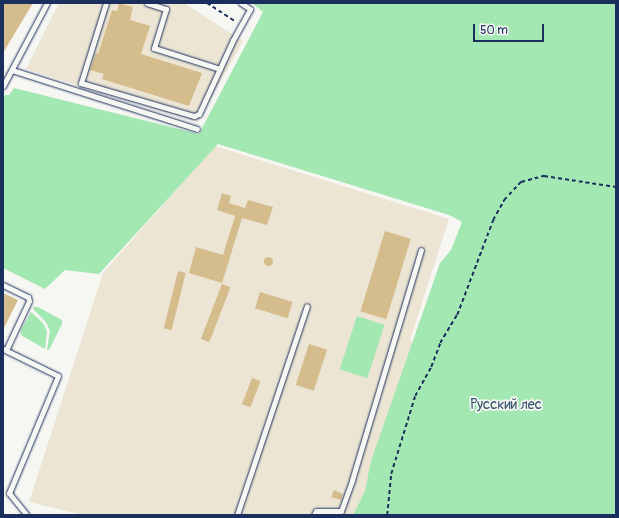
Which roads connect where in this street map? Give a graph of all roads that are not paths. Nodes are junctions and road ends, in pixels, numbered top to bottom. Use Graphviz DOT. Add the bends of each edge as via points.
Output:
graph roads {
  1 [pos="46,3"];
  2 [pos="106,3"];
  3 [pos="147,3"];
  4 [pos="241,3"];
  5 [pos="220,69"];
  6 [pos="12,70"];
  7 [pos="3,86"];
  8 [pos="197,129"];
  9 [pos="421,250"];
  10 [pos="3,285"];
  11 [pos="307,306"];
  12 [pos="4,350"];
  13 [pos="27,515"];
  14 [pos="236,515"];
  15 [pos="314,515"];
  1 -- 6 [label="lane"];
  2 -- 5 [label="lane" via="81,83 194,116 198,114"];
  3 -- 5 [label="lane" via="166,9 154,48"];
  4 -- 5 [label="lane" via="250,9"];
  6 -- 7 [label="lane"];
  6 -- 8 [label="lane"];
  9 -- 15 [label="lane" via="341,511 316,511"];
  10 -- 12 [label="lane" via="28,297 29,301"];
  11 -- 14 [label="lane"];
  12 -- 13 [label="lane" via="58,376 10,493"];
}
